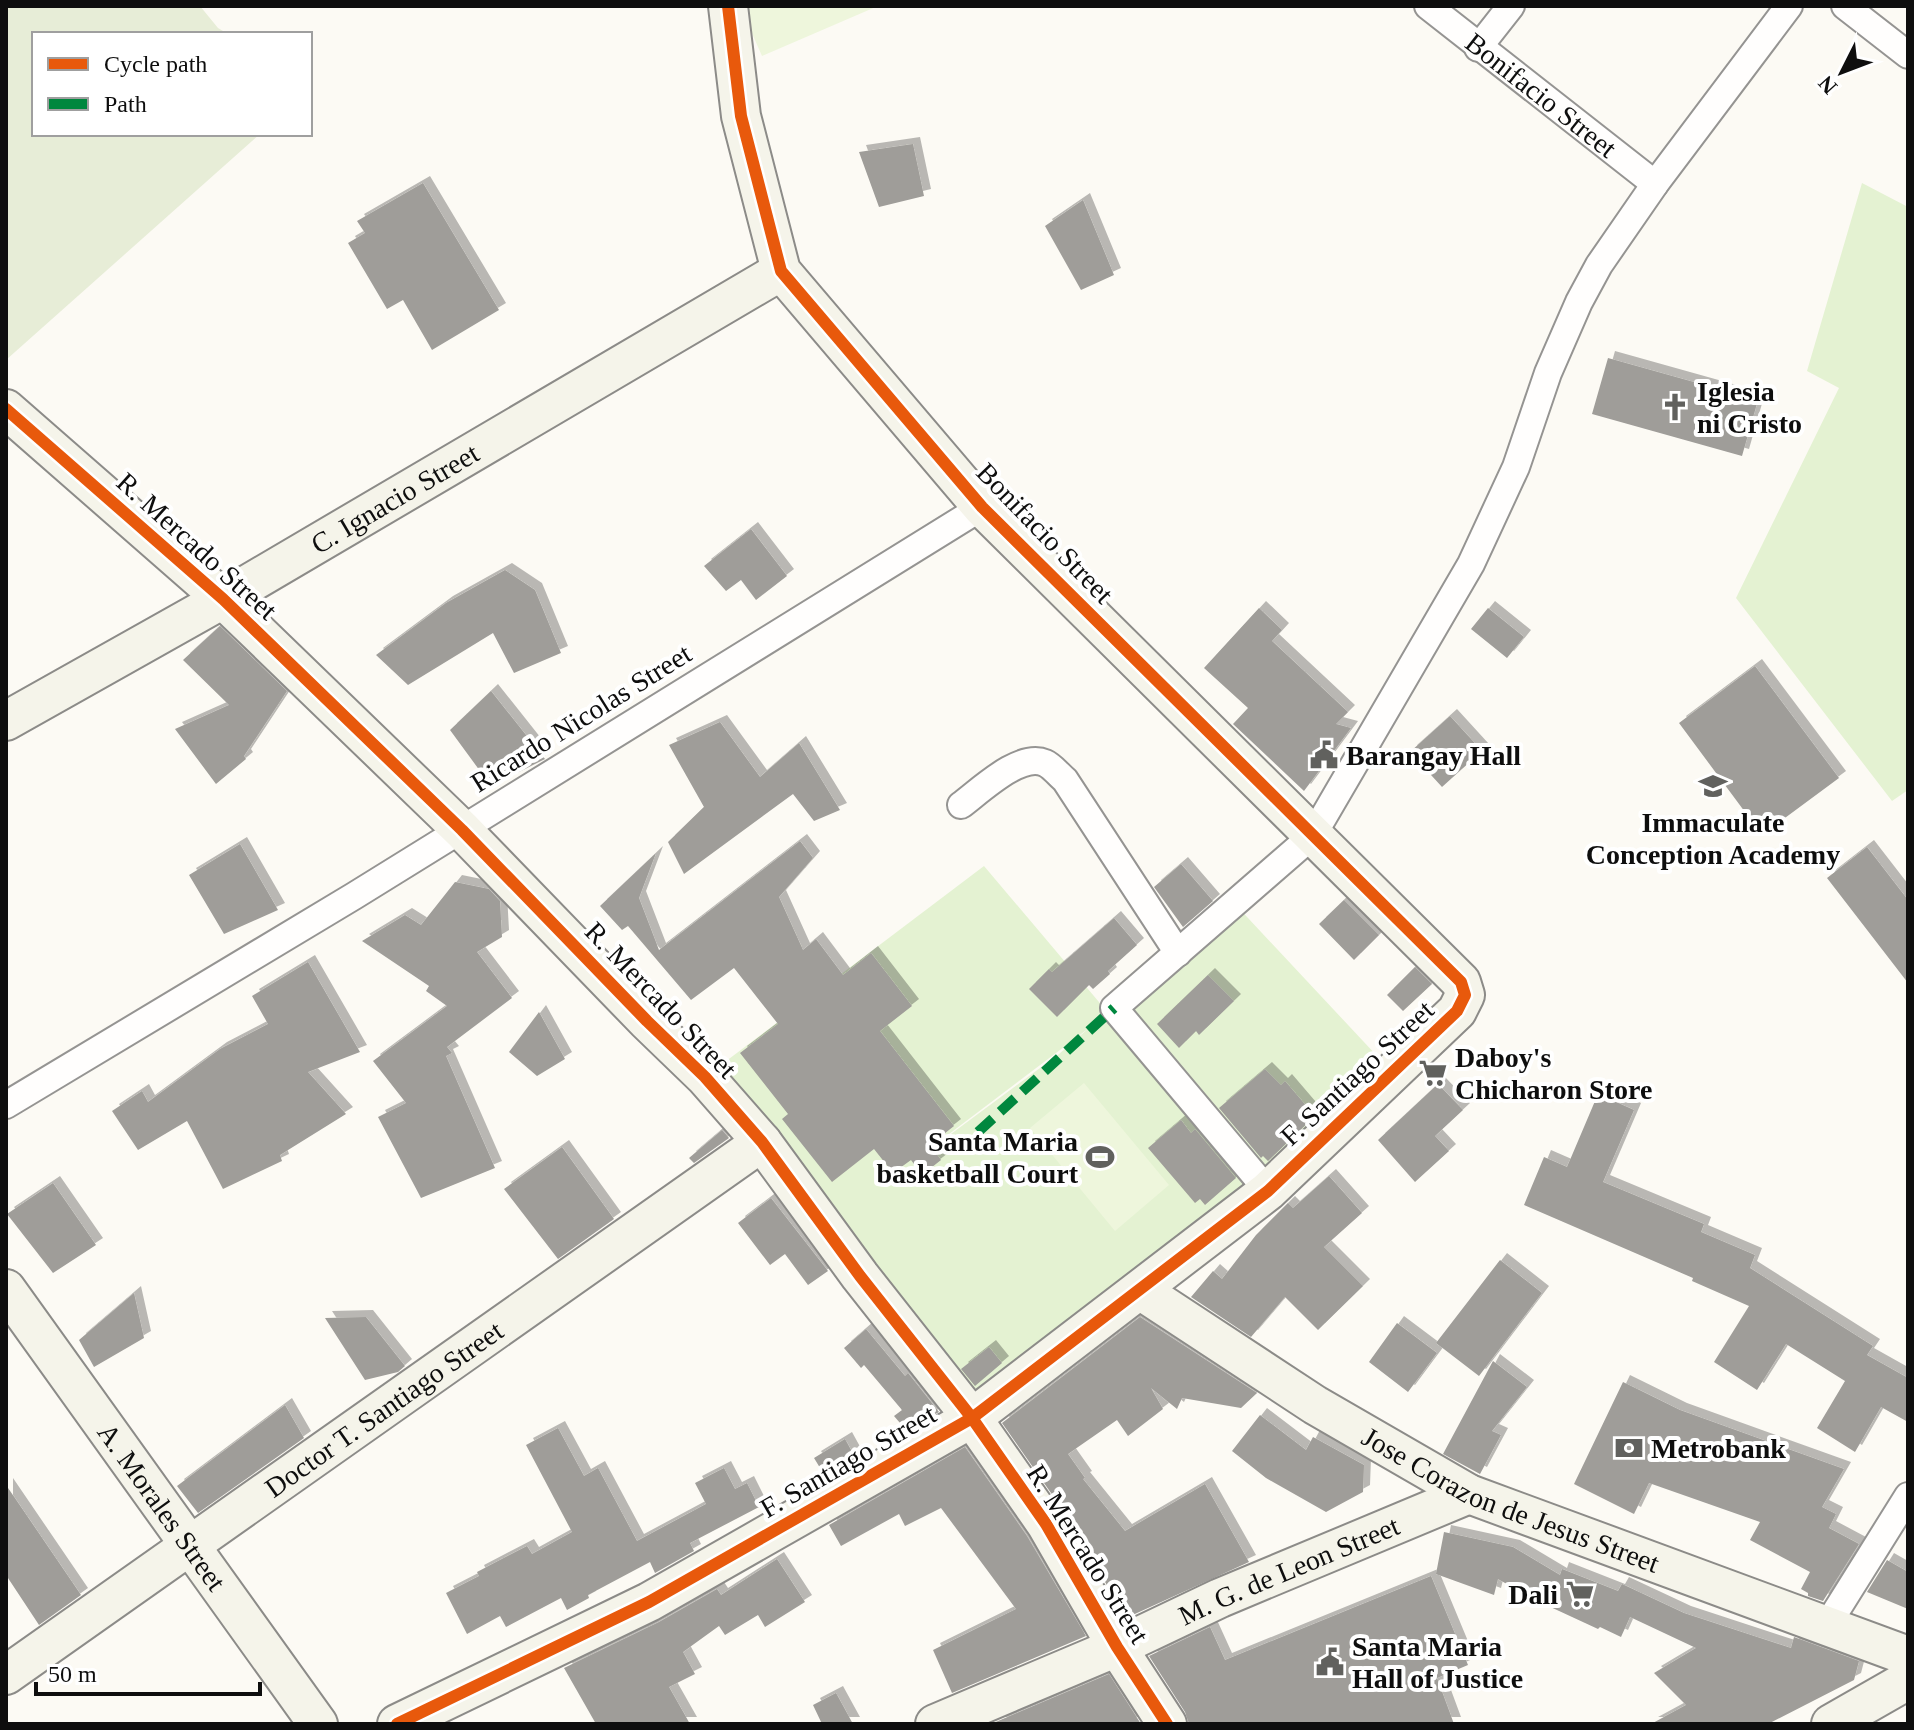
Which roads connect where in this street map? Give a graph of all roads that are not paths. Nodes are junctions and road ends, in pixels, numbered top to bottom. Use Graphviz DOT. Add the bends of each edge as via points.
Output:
graph roads {
  1 [pos="728,6"];
  2 [pos="1428,6"];
  3 [pos="1511,6"];
  4 [pos="1789,6"];
  5 [pos="1845,6"];
  6 [pos="1478,48"];
  7 [pos="1908,55"];
  8 [pos="1655,184"];
  9 [pos="781,271"];
  10 [pos="6,409"];
  11 [pos="982,507"];
  12 [pos="223,599"];
  13 [pos="6,721"];
  14 [pos="961,805"];
  15 [pos="462,830"];
  16 [pos="1313,835"];
  17 [pos="1178,953"];
  18 [pos="1457,1011"];
  19 [pos="6,1105"];
  20 [pos="762,1142"];
  21 [pos="1268,1191"];
  22 [pos="6,1289"];
  23 [pos="1140,1290"];
  24 [pos="972,1418"];
  25 [pos="1469,1494"];
  26 [pos="1908,1496"];
  27 [pos="187,1545"];
  28 [pos="1826,1627"];
  29 [pos="1117,1647"];
  30 [pos="1908,1656"];
  31 [pos="6,1675"];
  32 [pos="1908,1680"];
  33 [pos="318,1724"];
  34 [pos="397,1724"];
  35 [pos="935,1724"];
  36 [pos="1167,1724"];
  37 [pos="1831,1724"];
  1 -- 9 [label="street, Bonifacio Street" via="741,116"];
  2 -- 6 [label="street, Bonifacio Street"];
  3 -- 6 [label="street"];
  4 -- 8 [label="street"];
  5 -- 7 [label="street"];
  6 -- 8 [label="street, Bonifacio Street"];
  8 -- 16 [label="street" via="1579,302 1516,467 1471,564"];
  9 -- 11 [label="street, Bonifacio Street"];
  9 -- 12 [label="street, C. Ignacio Street"];
  10 -- 12 [label="street, R. Mercado Street"];
  11 -- 15 [label="street, Ricardo Nicolas Street"];
  11 -- 16 [label="street, Bonifacio Street"];
  12 -- 13 [label="street, C. Ignacio Street"];
  12 -- 15 [label="street, R. Mercado Street"];
  14 -- 17 [label="street" via="1007,770 1024,762 1044,762 1065,780"];
  15 -- 19 [label="street, Ricardo Nicolas Street"];
  15 -- 20 [label="street, R. Mercado Street"];
  16 -- 17 [label="street"];
  16 -- 18 [label="street, Bonifacio Street" via="1461,982 1465,995"];
  17 -- 21 [label="street" via="1114,1008"];
  18 -- 21 [label="street, F. Santiago Street"];
  20 -- 24 [label="street, R. Mercado Street"];
  20 -- 27 [label="street, Doctor T. Santiago Street"];
  21 -- 23 [label="street, F. Santiago Street"];
  22 -- 27 [label="street, A. Morales Street"];
  23 -- 24 [label="street, F. Santiago Street"];
  23 -- 25 [label="street, Jose Corazon de Jesus Street" via="1315,1405"];
  24 -- 29 [label="street, R. Mercado Street" via="1046,1524"];
  24 -- 34 [label="street, F. Santiago Street" via="649,1602"];
  25 -- 28 [label="street, Jose Corazon de Jesus Street"];
  25 -- 29 [label="street, M. G. de Leon Street"];
  26 -- 28 [label="street"];
  27 -- 31 [label="street, Doctor T. Santiago Street"];
  27 -- 33 [label="street, A. Morales Street"];
  28 -- 30 [label="street, Jose Corazon de Jesus Street"];
  29 -- 35 [label="street, M. G. de Leon Street"];
  29 -- 36 [label="street, R. Mercado Street"];
  32 -- 37 [label="street"];
}
